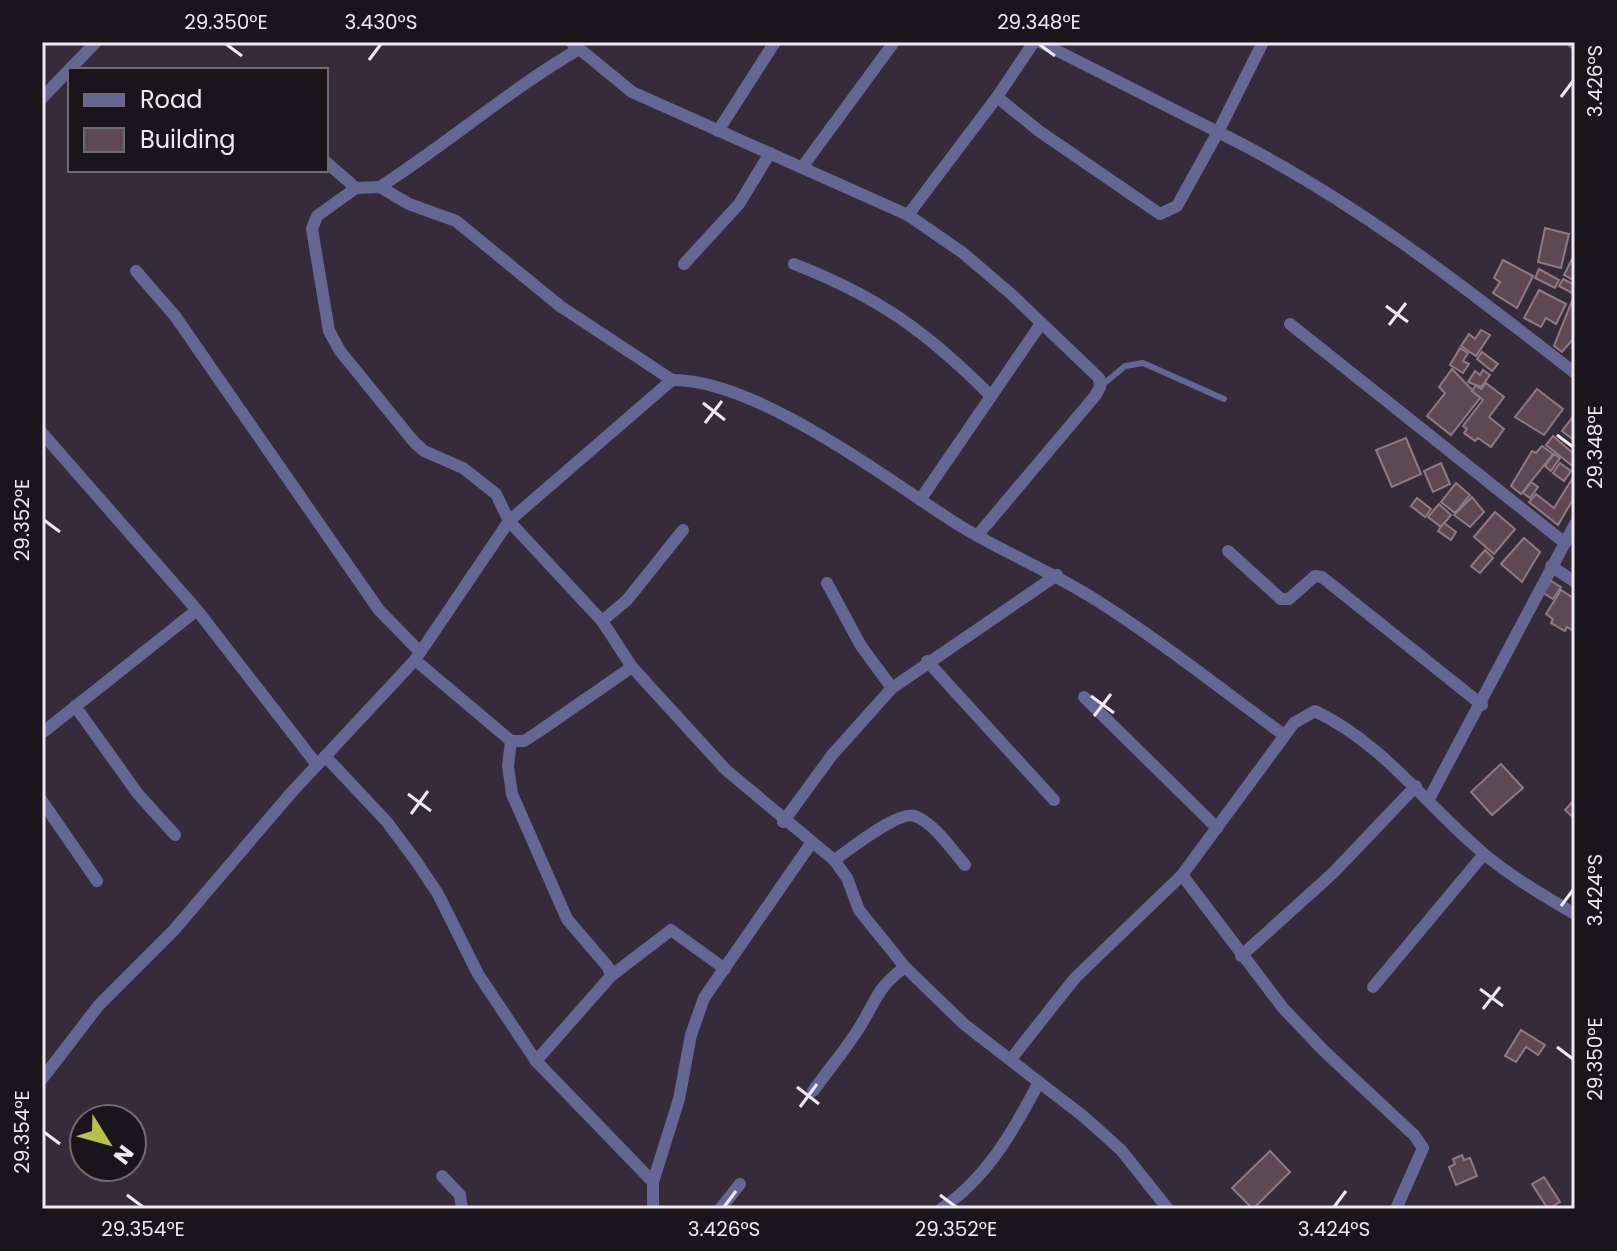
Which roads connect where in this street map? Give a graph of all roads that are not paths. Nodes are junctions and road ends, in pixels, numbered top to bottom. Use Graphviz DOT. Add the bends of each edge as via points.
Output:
graph roads {
  1 [pos="96,42"];
  2 [pos="775,42"];
  3 [pos="894,42"];
  4 [pos="1037,42"];
  5 [pos="1263,42"];
  6 [pos="575,46"];
  7 [pos="71,68"];
  8 [pos="68,71"];
  9 [pos="997,97"];
  10 [pos="42,98"];
  11 [pos="718,131"];
  12 [pos="1218,132"];
  13 [pos="770,153"];
  14 [pos="328,164"];
  15 [pos="803,166"];
  16 [pos="380,187"];
  17 [pos="356,188"];
  18 [pos="908,215"];
  19 [pos="684,264"];
  20 [pos="794,264"];
  21 [pos="136,271"];
  22 [pos="1290,324"];
  23 [pos="1040,325"];
  24 [pos="1575,373"];
  25 [pos="672,380"];
  26 [pos="1100,387"];
  27 [pos="991,396"];
  28 [pos="1224,399"];
  29 [pos="42,433"];
  30 [pos="920,500"];
  31 [pos="509,521"];
  32 [pos="1575,524"];
  33 [pos="683,530"];
  34 [pos="977,536"];
  35 [pos="1565,543"];
  36 [pos="1228,551"];
  37 [pos="1551,566"];
  38 [pos="1057,575"];
  39 [pos="1575,582"];
  40 [pos="827,583"];
  41 [pos="197,610"];
  42 [pos="602,621"];
  43 [pos="418,656"];
  44 [pos="927,661"];
  45 [pos="632,667"];
  46 [pos="892,688"];
  47 [pos="1084,697"];
  48 [pos="1482,705"];
  49 [pos="75,706"];
  50 [pos="42,733"];
  51 [pos="1284,735"];
  52 [pos="511,741"];
  53 [pos="321,761"];
  54 [pos="1416,786"];
  55 [pos="1429,799"];
  56 [pos="1054,800"];
  57 [pos="42,801"];
  58 [pos="783,822"];
  59 [pos="1217,828"];
  60 [pos="175,835"];
  61 [pos="812,842"];
  62 [pos="1484,854"];
  63 [pos="834,860"];
  64 [pos="965,865"];
  65 [pos="1182,875"];
  66 [pos="97,881"];
  67 [pos="1575,914"];
  68 [pos="1241,956"];
  69 [pos="905,967"];
  70 [pos="725,969"];
  71 [pos="611,976"];
  72 [pos="1373,987"];
  73 [pos="1011,1059"];
  74 [pos="536,1061"];
  75 [pos="42,1079"];
  76 [pos="1039,1082"];
  77 [pos="813,1091"];
  78 [pos="442,1176"];
  79 [pos="653,1182"];
  80 [pos="740,1184"];
  81 [pos="462,1209"];
  82 [pos="653,1209"];
  83 [pos="720,1209"];
  84 [pos="941,1209"];
  85 [pos="1168,1209"];
  86 [pos="1396,1209"];
  1 -- 7 [label="street"];
  2 -- 11 [label="street"];
  3 -- 15 [label="street"];
  4 -- 9 [label="street"];
  4 -- 12 [label="street"];
  5 -- 12 [label="street"];
  6 -- 11 [label="street" via="632,92"];
  6 -- 16 [label="street"];
  8 -- 10 [label="street"];
  9 -- 12 [label="street" via="1160,214 1177,206"];
  9 -- 18 [label="street"];
  11 -- 13 [label="street"];
  12 -- 24 [label="street" via="1342,199"];
  13 -- 15 [label="street"];
  13 -- 19 [label="street" via="739,204"];
  14 -- 17 [label="street"];
  15 -- 18 [label="street"];
  16 -- 17 [label="street"];
  16 -- 25 [label="street" via="456,221 560,306"];
  17 -- 31 [label="street" via="317,216 312,229 329,331 414,442 483,482 505,505"];
  18 -- 23 [label="street" via="963,253"];
  20 -- 27 [label="street" via="849,285 914,325"];
  21 -- 43 [label="street" via="175,316 379,610"];
  22 -- 35 [label="street"];
  23 -- 26 [label="street" via="1099,378"];
  23 -- 27 [label="street"];
  25 -- 30 [label="street" via="694,380 732,392 780,415"];
  25 -- 31 [label="street"];
  26 -- 28 [label="lane" via="1125,366 1143,363"];
  26 -- 34 [label="street"];
  27 -- 30 [label="street"];
  29 -- 41 [label="street"];
  30 -- 34 [label="street"];
  31 -- 42 [label="street"];
  31 -- 43 [label="street"];
  32 -- 35 [label="street"];
  33 -- 42 [label="street" via="627,600"];
  34 -- 38 [label="street"];
  35 -- 37 [label="street"];
  36 -- 48 [label="street" via="1281,599 1289,599 1315,576 1322,577"];
  37 -- 39 [label="street"];
  37 -- 48 [label="street"];
  38 -- 44 [label="street"];
  38 -- 51 [label="street"];
  40 -- 46 [label="street" via="861,646"];
  41 -- 49 [label="street"];
  41 -- 53 [label="street"];
  42 -- 45 [label="street"];
  43 -- 52 [label="street"];
  43 -- 53 [label="street"];
  44 -- 46 [label="street"];
  44 -- 56 [label="street"];
  45 -- 52 [label="street" via="524,741"];
  45 -- 58 [label="street" via="726,770"];
  46 -- 58 [label="street" via="832,755"];
  47 -- 59 [label="street"];
  48 -- 55 [label="street"];
  49 -- 50 [label="street"];
  49 -- 60 [label="street" via="138,794"];
  51 -- 54 [label="street" via="1315,711 1360,737"];
  51 -- 59 [label="street"];
  52 -- 71 [label="street" via="512,794 567,919"];
  53 -- 74 [label="street" via="387,822 416,861 478,974"];
  53 -- 75 [label="street" via="174,930 99,1005"];
  54 -- 55 [label="street"];
  54 -- 68 [label="street" via="1333,873"];
  55 -- 62 [label="street"];
  57 -- 66 [label="street"];
  58 -- 61 [label="street"];
  59 -- 65 [label="street"];
  61 -- 63 [label="street"];
  61 -- 70 [label="street"];
  62 -- 67 [label="street"];
  62 -- 72 [label="street"];
  63 -- 64 [label="street" via="900,816 915,816"];
  63 -- 69 [label="street" via="859,910"];
  65 -- 68 [label="street"];
  65 -- 73 [label="street" via="1075,978"];
  68 -- 86 [label="street" via="1313,1041 1423,1148"];
  69 -- 73 [label="street" via="965,1025"];
  69 -- 77 [label="street" via="872,998 862,1024"];
  70 -- 71 [label="street" via="671,930"];
  70 -- 79 [label="street" via="704,998 691,1035 679,1099"];
  71 -- 74 [label="street"];
  73 -- 76 [label="street"];
  74 -- 79 [label="street"];
  76 -- 84 [label="street" via="983,1173"];
  76 -- 85 [label="street" via="1121,1150"];
  78 -- 81 [label="street" via="460,1195"];
  79 -- 82 [label="street"];
  80 -- 83 [label="street"];
}
